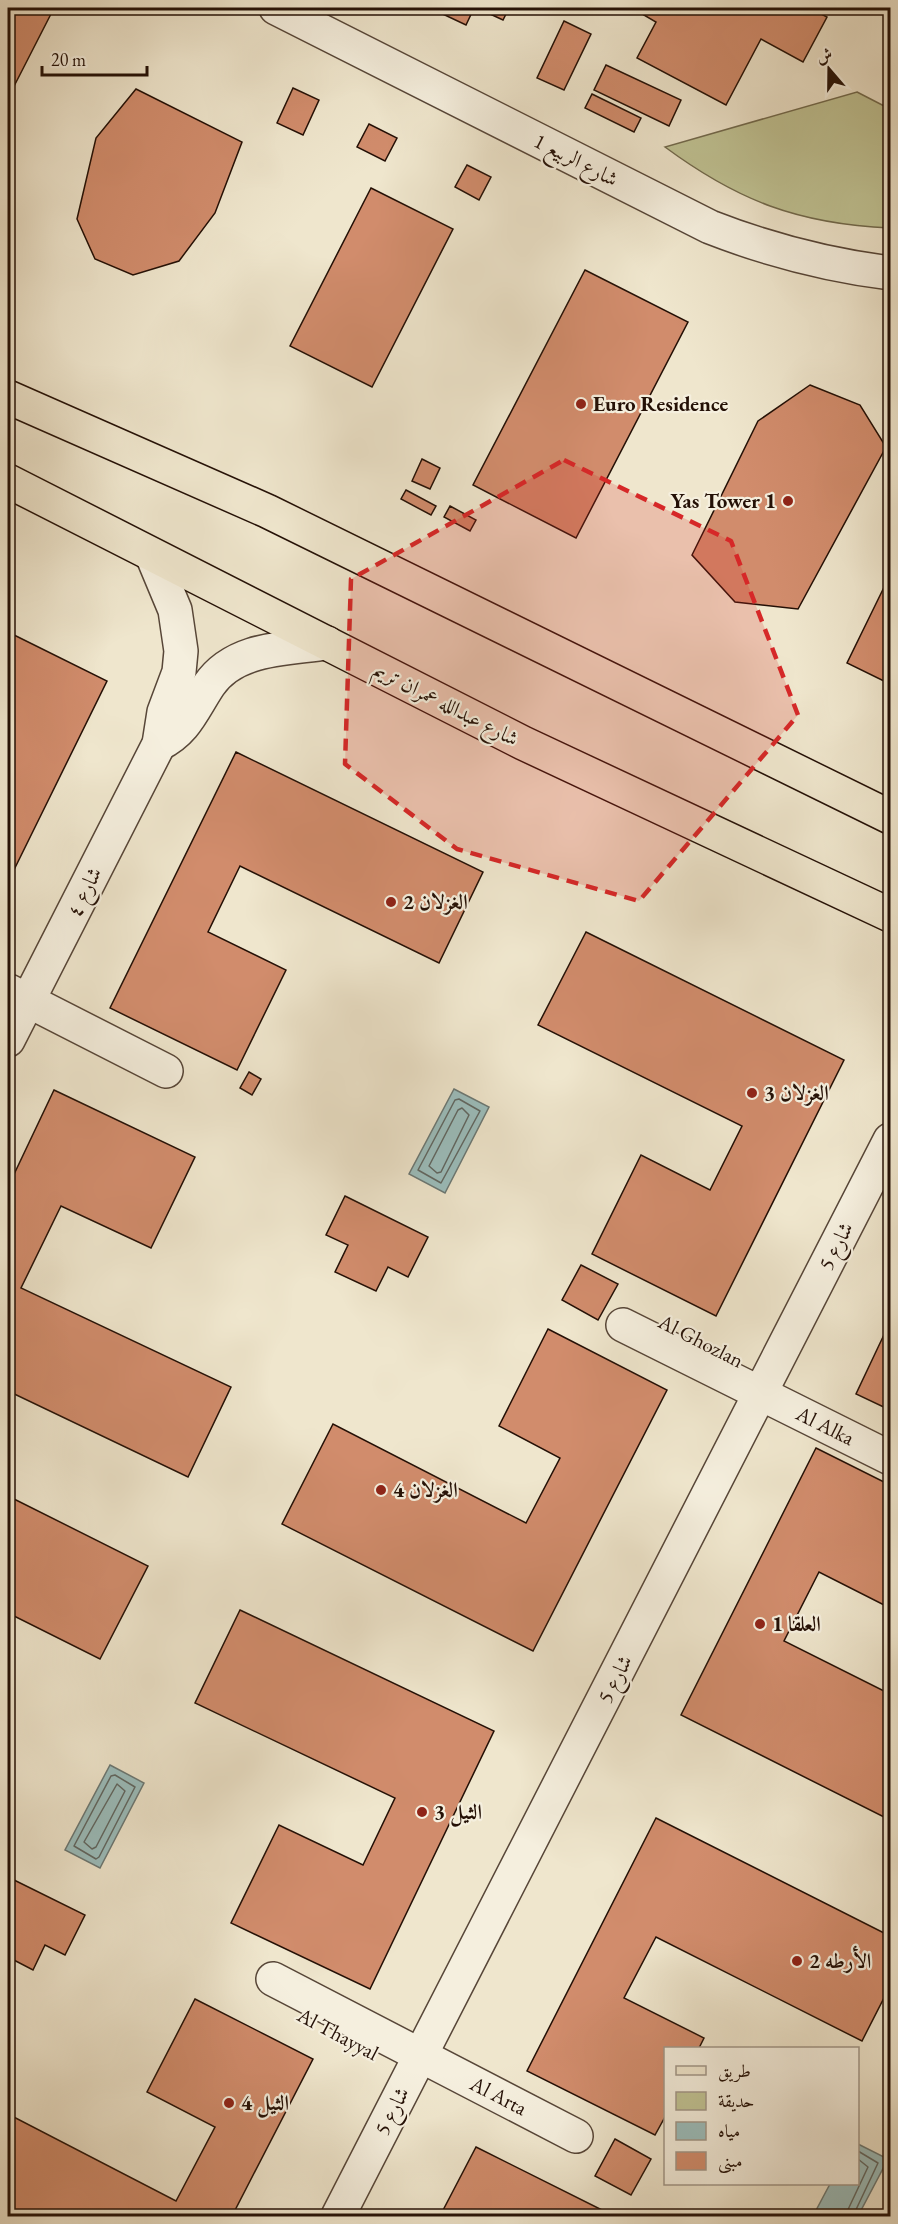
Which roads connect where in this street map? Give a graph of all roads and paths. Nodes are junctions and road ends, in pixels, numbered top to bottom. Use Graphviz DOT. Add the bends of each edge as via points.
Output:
graph roads {
  1 [pos="276,8"];
  2 [pos="891,273"];
  3 [pos="8,398"];
  4 [pos="8,481"];
  5 [pos="152,555"];
  6 [pos="327,643"];
  7 [pos="159,744"];
  8 [pos="891,817"];
  9 [pos="889,917"];
  10 [pos="14,1012"];
  11 [pos="161,1080"];
  12 [pos="891,1140"];
  13 [pos="628,1315"];
  14 [pos="765,1385"];
  15 [pos="891,1435"];
  16 [pos="891,1458"];
  17 [pos="268,1987"];
  18 [pos="416,2065"];
  19 [pos="571,2145"];
  20 [pos="338,2217"];
  1 -- 2 [label="street, شارع الربيع 1" via="710,227 806,259"];
  3 -- 8 [label="main road" via="267,511"];
  4 -- 5 [label="main road, شارع عبدالله عمران تريم"];
  5 -- 6 [label="main road, شارع عبدالله عمران تريم"];
  5 -- 7 [label="street, شارع ٤" via="175,610 181,651"];
  6 -- 7 [label="street, شارع ٤" via="262,651 233,663 209,684 185,726"];
  6 -- 9 [label="main road, شارع عبدالله عمران تريم" via="633,797"];
  7 -- 10 [label="street, شارع ٤"];
  10 -- 11 [label="street"];
  12 -- 14 [label="street, شارع 5"];
  13 -- 14 [label="street, Al Ghozlan"];
  14 -- 15 [label="street, Al Alka"];
  14 -- 16 [label="street, Al Alka"];
  14 -- 18 [label="street, شارع 5"];
  17 -- 18 [label="street, Al Thayyal"];
  18 -- 19 [label="street, Al Arta"];
  18 -- 20 [label="street, شارع 5"];
}
